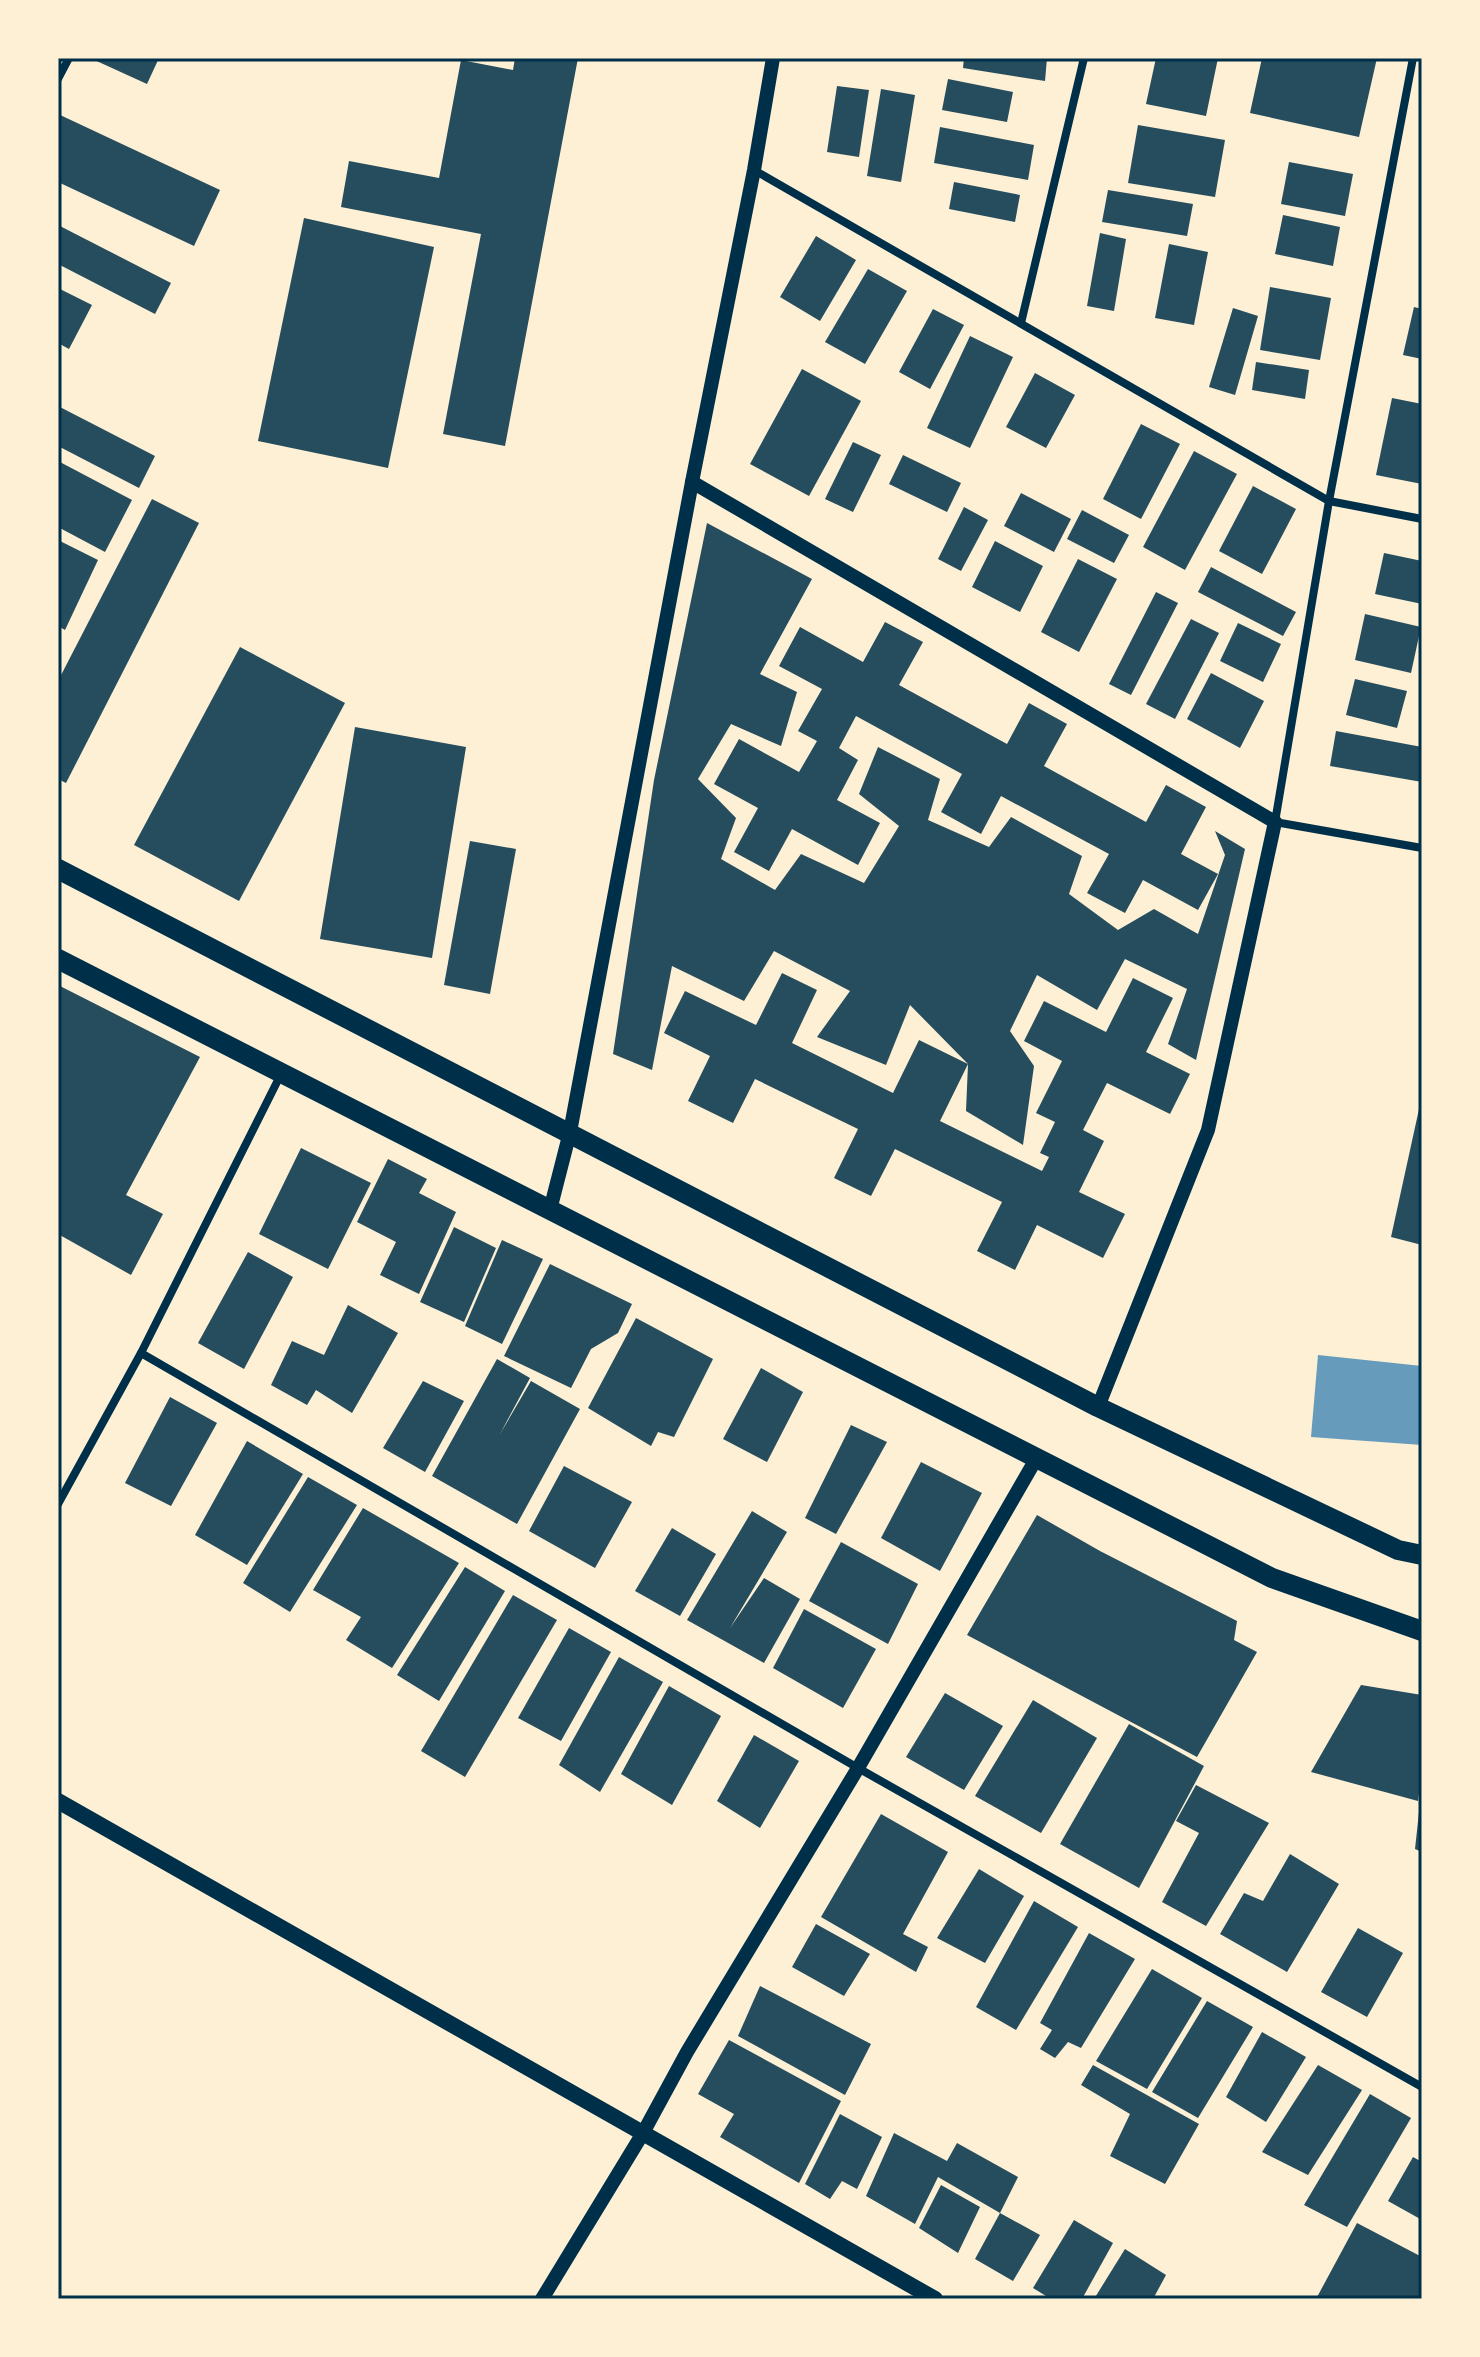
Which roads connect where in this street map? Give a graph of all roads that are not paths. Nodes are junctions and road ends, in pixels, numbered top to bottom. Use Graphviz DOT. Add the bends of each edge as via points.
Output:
graph roads {
  1 [pos="69,58"];
  2 [pos="773,58"];
  3 [pos="1084,58"];
  4 [pos="1413,58"];
  5 [pos="58,77"];
  6 [pos="754,170"];
  7 [pos="1021,323"];
  8 [pos="692,482"];
  9 [pos="1329,501"];
  10 [pos="1422,519"];
  11 [pos="1275,822"];
  12 [pos="1422,848"];
  13 [pos="58,869"];
  14 [pos="58,959"];
  15 [pos="282,1073"];
  16 [pos="570,1132"];
  17 [pos="550,1210"];
  18 [pos="141,1353"];
  19 [pos="1098,1407"];
  20 [pos="1036,1459"];
  21 [pos="58,1504"];
  22 [pos="1422,1555"];
  23 [pos="1422,1631"];
  24 [pos="858,1768"];
  25 [pos="58,1801"];
  26 [pos="1422,2087"];
  27 [pos="643,2133"];
  28 [pos="542,2299"];
  29 [pos="935,2299"];
  1 -- 5 [label="street"];
  2 -- 6 [label="street"];
  3 -- 7 [label="street"];
  4 -- 9 [label="street"];
  6 -- 7 [label="street"];
  6 -- 8 [label="street"];
  7 -- 9 [label="street"];
  8 -- 11 [label="street"];
  8 -- 16 [label="street"];
  9 -- 10 [label="street"];
  9 -- 11 [label="street"];
  11 -- 12 [label="street"];
  11 -- 19 [label="street" via="1208,1130"];
  13 -- 16 [label="main road"];
  14 -- 15 [label="main road"];
  15 -- 17 [label="main road"];
  15 -- 18 [label="street"];
  16 -- 17 [label="street"];
  16 -- 19 [label="main road"];
  17 -- 20 [label="main road"];
  18 -- 21 [label="street"];
  18 -- 24 [label="street"];
  19 -- 22 [label="main road" via="1398,1550"];
  20 -- 23 [label="main road" via="1272,1578"];
  20 -- 24 [label="street"];
  24 -- 26 [label="street"];
  24 -- 27 [label="street"];
  25 -- 27 [label="main road"];
  27 -- 28 [label="street"];
  27 -- 29 [label="main road"];
}
